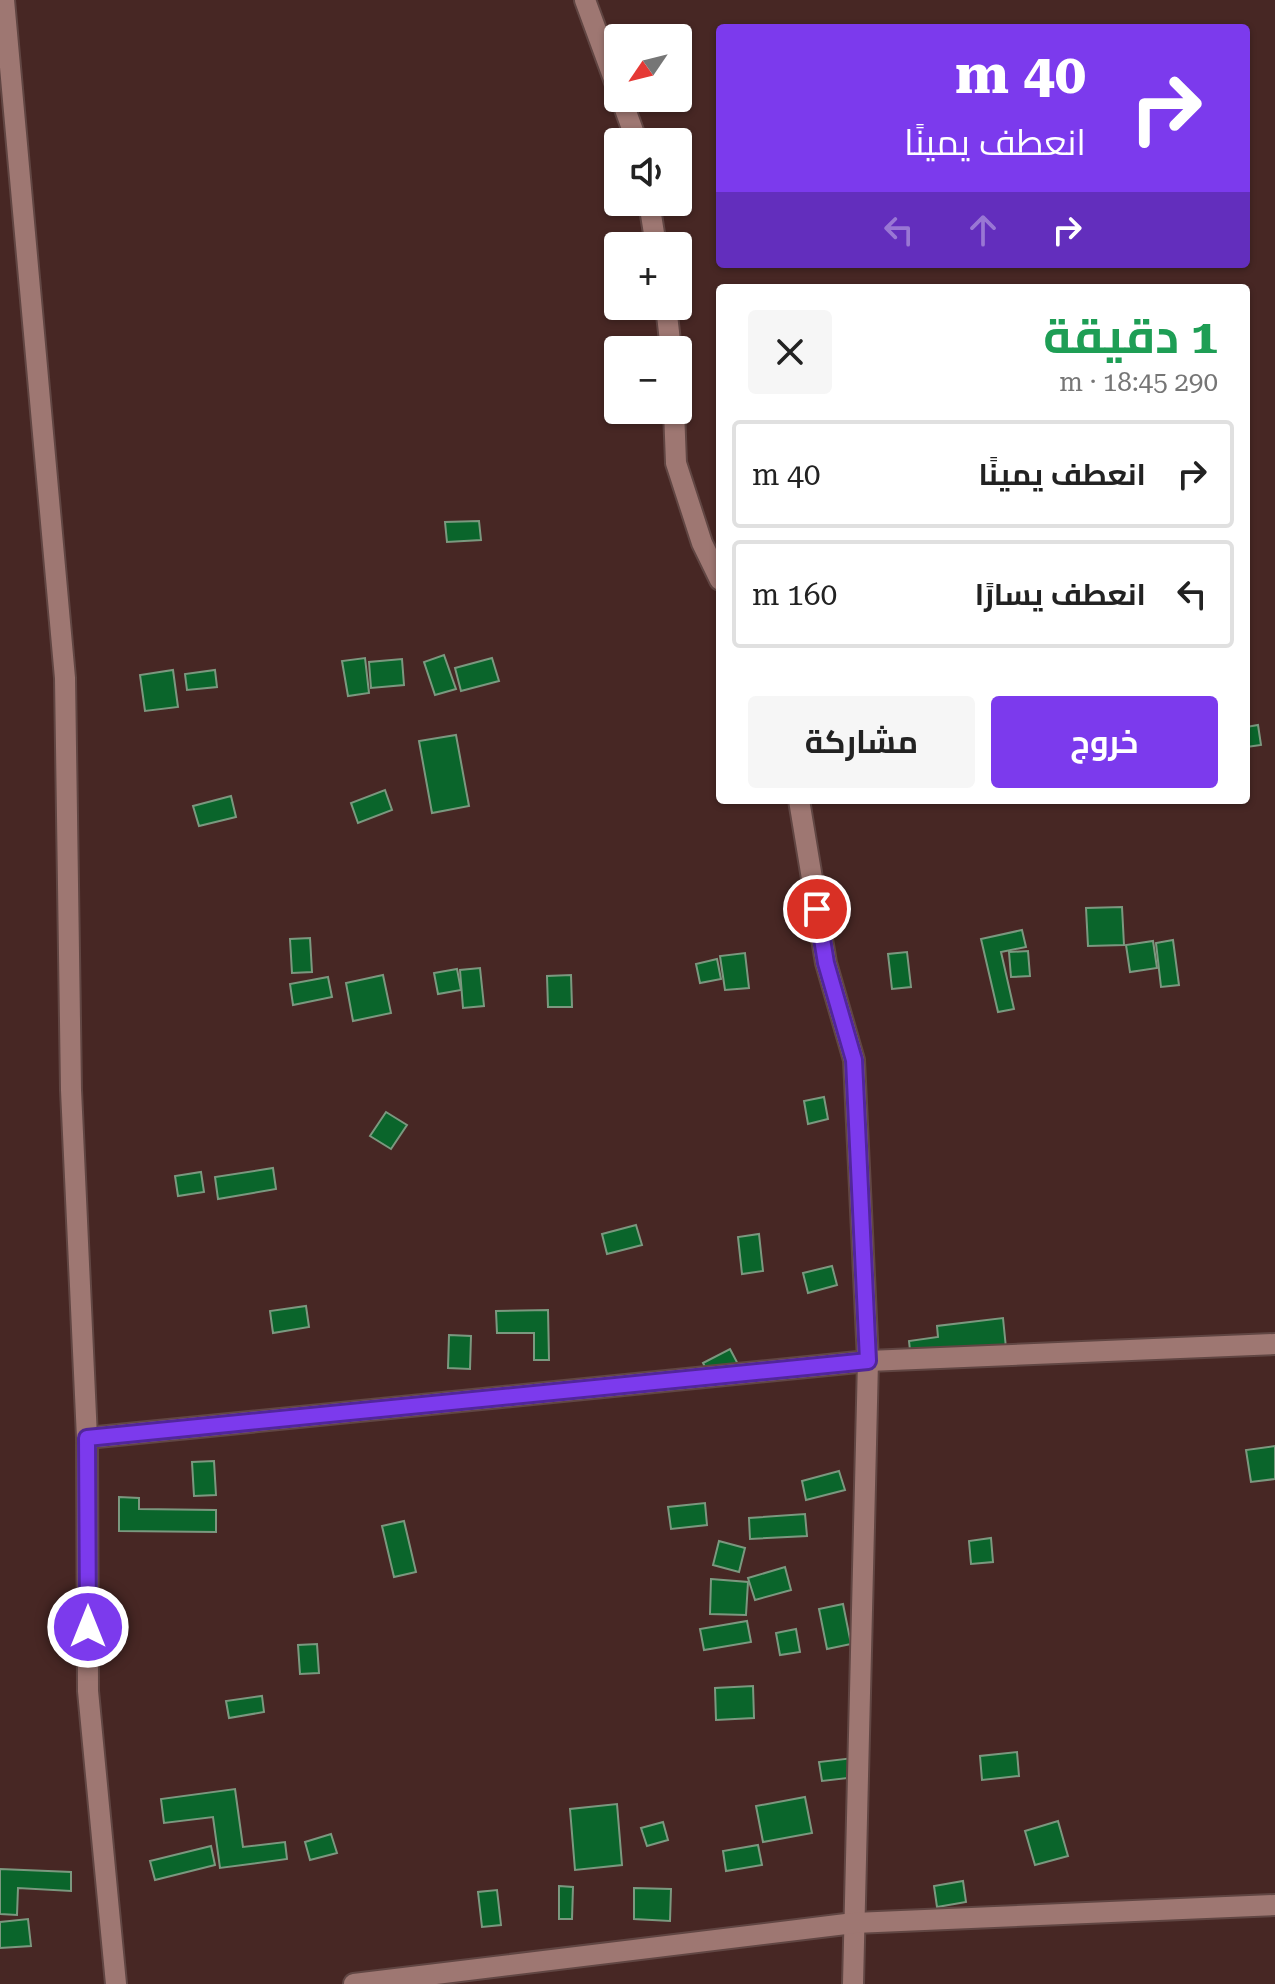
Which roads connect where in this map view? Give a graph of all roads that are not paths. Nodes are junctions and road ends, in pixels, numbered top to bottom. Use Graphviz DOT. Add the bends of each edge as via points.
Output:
graph roads {
  1 [pos="4,0"];
  2 [pos="585,0"];
  3 [pos="604,52"];
  4 [pos="675,424"];
  5 [pos="716,572"];
  6 [pos="800,804"];
  7 [pos="1275,1344"];
  8 [pos="868,1361"];
  9 [pos="87,1438"];
  10 [pos="1275,1905"];
  11 [pos="854,1923"];
  12 [pos="365,1983"];
  13 [pos="116,1984"];
  14 [pos="853,1984"];
  1 -- 9 [label="street" via="65,678 71,1090"];
  2 -- 3 [label="street"];
  4 -- 5 [label="street" via="676,463"];
  6 -- 8 [label="street" via="826,963 854,1060"];
  7 -- 8 [label="street"];
  8 -- 9 [label="street"];
  8 -- 11 [label="street"];
  9 -- 13 [label="street" via="88,1691"];
  10 -- 11 [label="street"];
  11 -- 12 [label="street"];
  11 -- 14 [label="street"];
}
